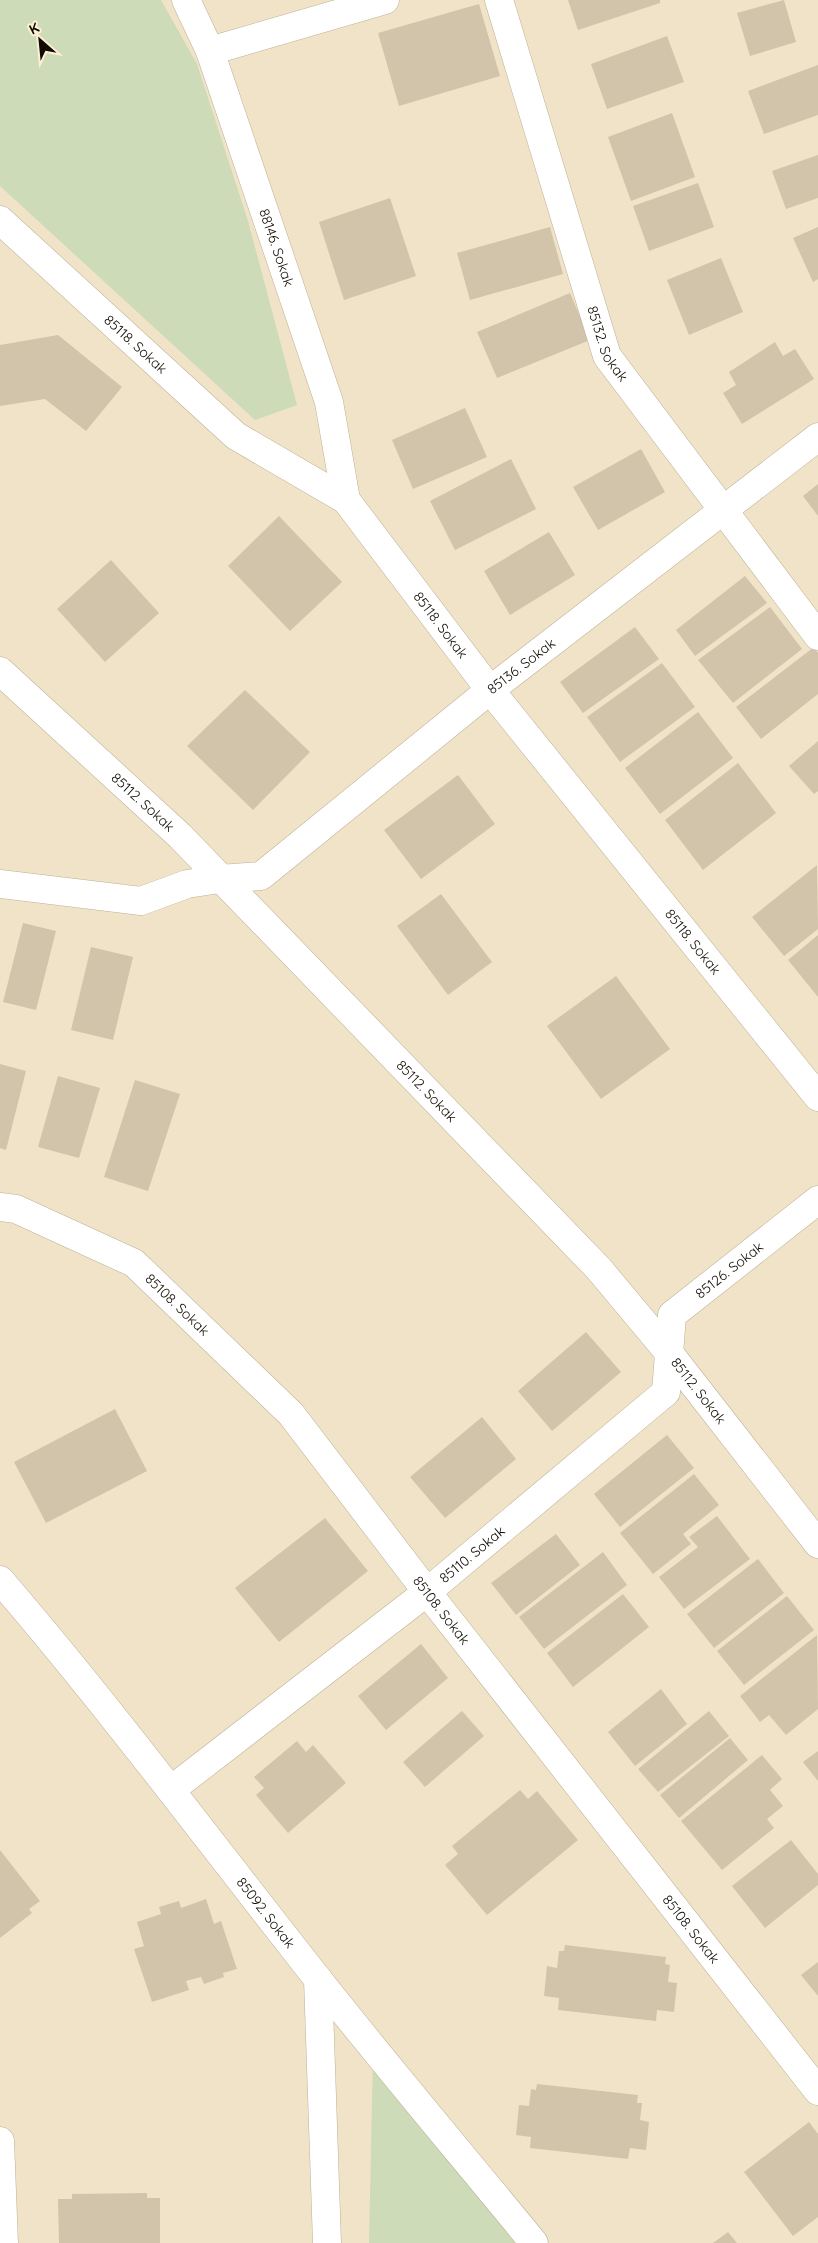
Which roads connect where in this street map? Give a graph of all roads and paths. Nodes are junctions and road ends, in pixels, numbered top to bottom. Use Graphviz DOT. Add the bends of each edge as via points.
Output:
graph roads {
  1 [pos="186,0"];
  2 [pos="385,0"];
  3 [pos="499,0"];
  4 [pos="210,51"];
  5 [pos="0,220"];
  6 [pos="818,437"];
  7 [pos="346,500"];
  8 [pos="723,512"];
  9 [pos="818,636"];
  10 [pos="0,671"];
  11 [pos="490,690"];
  12 [pos="220,879"];
  13 [pos="0,884"];
  14 [pos="818,1097"];
  15 [pos="818,1200"];
  16 [pos="0,1206"];
  17 [pos="670,1354"];
  18 [pos="818,1544"];
  19 [pos="0,1580"];
  20 [pos="427,1592"];
  21 [pos="172,1789"];
  22 [pos="318,1979"];
  23 [pos="818,2090"];
  24 [pos="0,2141"];
  25 [pos="4,2243"];
  26 [pos="327,2243"];
  27 [pos="534,2243"];
  1 -- 4 [label="street, 88146. Sokak"];
  2 -- 4 [label="street"];
  3 -- 8 [label="street, 85132. Sokak" via="607,356"];
  4 -- 7 [label="street, 88146. Sokak" via="329,402"];
  5 -- 7 [label="street, 85118. Sokak" via="236,436"];
  6 -- 8 [label="street, 85136. Sokak"];
  7 -- 11 [label="street, 85118. Sokak"];
  8 -- 9 [label="street, 85132. Sokak"];
  8 -- 11 [label="street, 85136. Sokak"];
  10 -- 12 [label="street, 85112. Sokak" via="180,836"];
  11 -- 12 [label="street, 85136. Sokak" via="260,876"];
  11 -- 14 [label="street, 85118. Sokak"];
  12 -- 13 [label="street, 85136. Sokak" via="187,884 141,901"];
  12 -- 17 [label="street, 85112. Sokak" via="599,1269"];
  15 -- 17 [label="street, 85126. Sokak" via="672,1315"];
  16 -- 20 [label="street, 85108. Sokak" via="16,1209 134,1263 291,1414"];
  17 -- 18 [label="street, 85112. Sokak"];
  17 -- 20 [label="street, 85110. Sokak" via="666,1392"];
  19 -- 21 [label="street, 85092. Sokak"];
  20 -- 21 [label="street, 85110. Sokak"];
  20 -- 23 [label="street, 85108. Sokak"];
  21 -- 22 [label="street, 85092. Sokak"];
  22 -- 26 [label="street"];
  22 -- 27 [label="street, 85092. Sokak"];
  24 -- 25 [label="street"];
}
